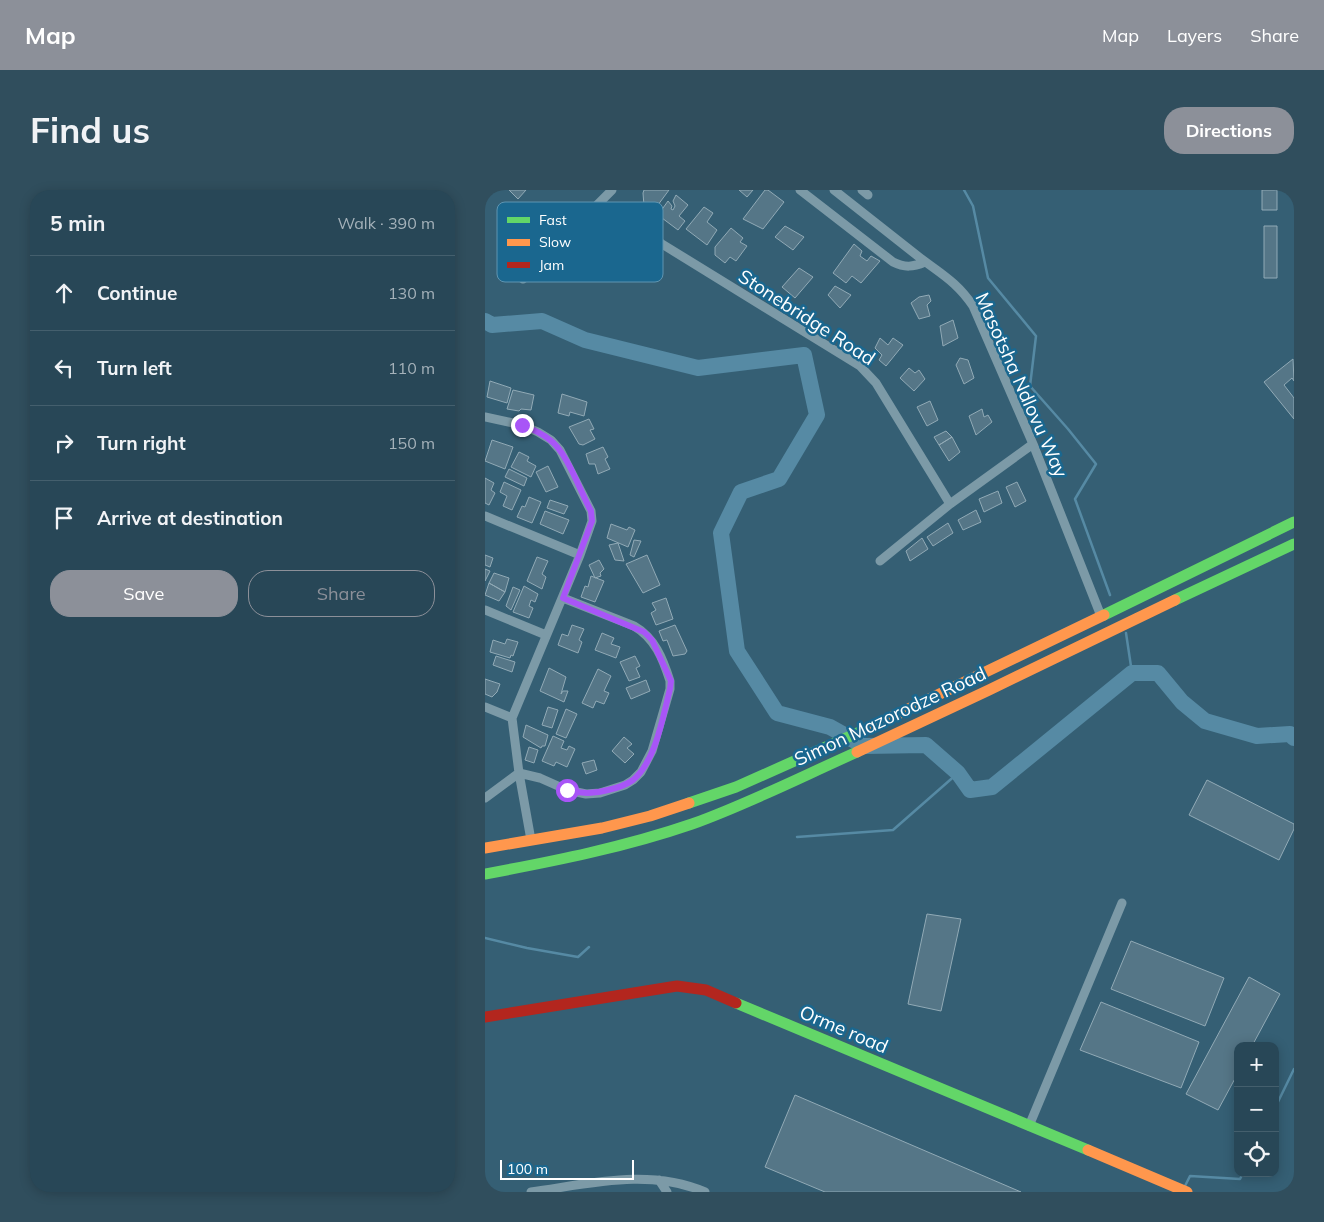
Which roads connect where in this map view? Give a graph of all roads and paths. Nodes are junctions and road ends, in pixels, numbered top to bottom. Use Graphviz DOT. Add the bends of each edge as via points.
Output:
graph roads {
  1 [pos="612,190"];
  2 [pos="800,190"];
  3 [pos="834,190"];
  4 [pos="600,202"];
  5 [pos="663,245"];
  6 [pos="925,262"];
  7 [pos="485,416"];
  8 [pos="1033,444"];
  9 [pos="950,504"];
  10 [pos="485,516"];
  11 [pos="1294,522"];
  12 [pos="1294,544"];
  13 [pos="580,555"];
  14 [pos="880,561"];
  15 [pos="563,598"];
  16 [pos="485,610"];
  17 [pos="1101,616"];
  18 [pos="546,634"];
  19 [pos="485,707"];
  20 [pos="512,718"];
  21 [pos="519,773"];
  22 [pos="485,798"];
  23 [pos="531,840"];
  24 [pos="485,848"];
  25 [pos="485,874"];
  26 [pos="1122,903"];
  27 [pos="485,1016"];
  28 [pos="1029,1126"];
  29 [pos="659,1180"];
  30 [pos="531,1192"];
  31 [pos="667,1192"];
  32 [pos="705,1192"];
  33 [pos="1187,1192"];
  1 -- 4 [label="street"];
  2 -- 6 [label="street" via="893,262 909,267"];
  3 -- 6 [label="street, Masotsha Ndlovu Way"];
  5 -- 9 [label="street, Stonebridge Road" via="869,374"];
  6 -- 8 [label="street, Masotsha Ndlovu Way" via="959,286 973,306"];
  7 -- 13 [label="street" via="538,432 561,450 591,511 592,521"];
  8 -- 9 [label="street"];
  8 -- 17 [label="street, Masotsha Ndlovu Way"];
  9 -- 14 [label="street"];
  10 -- 13 [label="street"];
  11 -- 17 [label="main road, Simon Mazorodze Road"];
  12 -- 25 [label="main road, Simon Mazorodze Road" via="964,703 740,804 654,836 601,851"];
  13 -- 15 [label="street"];
  15 -- 18 [label="street"];
  15 -- 21 [label="street" via="644,632 652,640 668,673 670,689 653,751 641,772 625,785 586,794"];
  16 -- 18 [label="street"];
  17 -- 23 [label="main road, Simon Mazorodze Road" via="909,710 736,787 650,816"];
  18 -- 20 [label="street"];
  19 -- 20 [label="street"];
  20 -- 21 [label="street"];
  21 -- 22 [label="street"];
  21 -- 23 [label="street"];
  23 -- 24 [label="main road, Simon Mazorodze Road"];
  26 -- 28 [label="street"];
  27 -- 28 [label="main road, Orme road" via="691,985"];
  28 -- 33 [label="main road, Orme road"];
  29 -- 30 [label="street" via="622,1179"];
  29 -- 31 [label="street"];
  29 -- 32 [label="street"];
}
